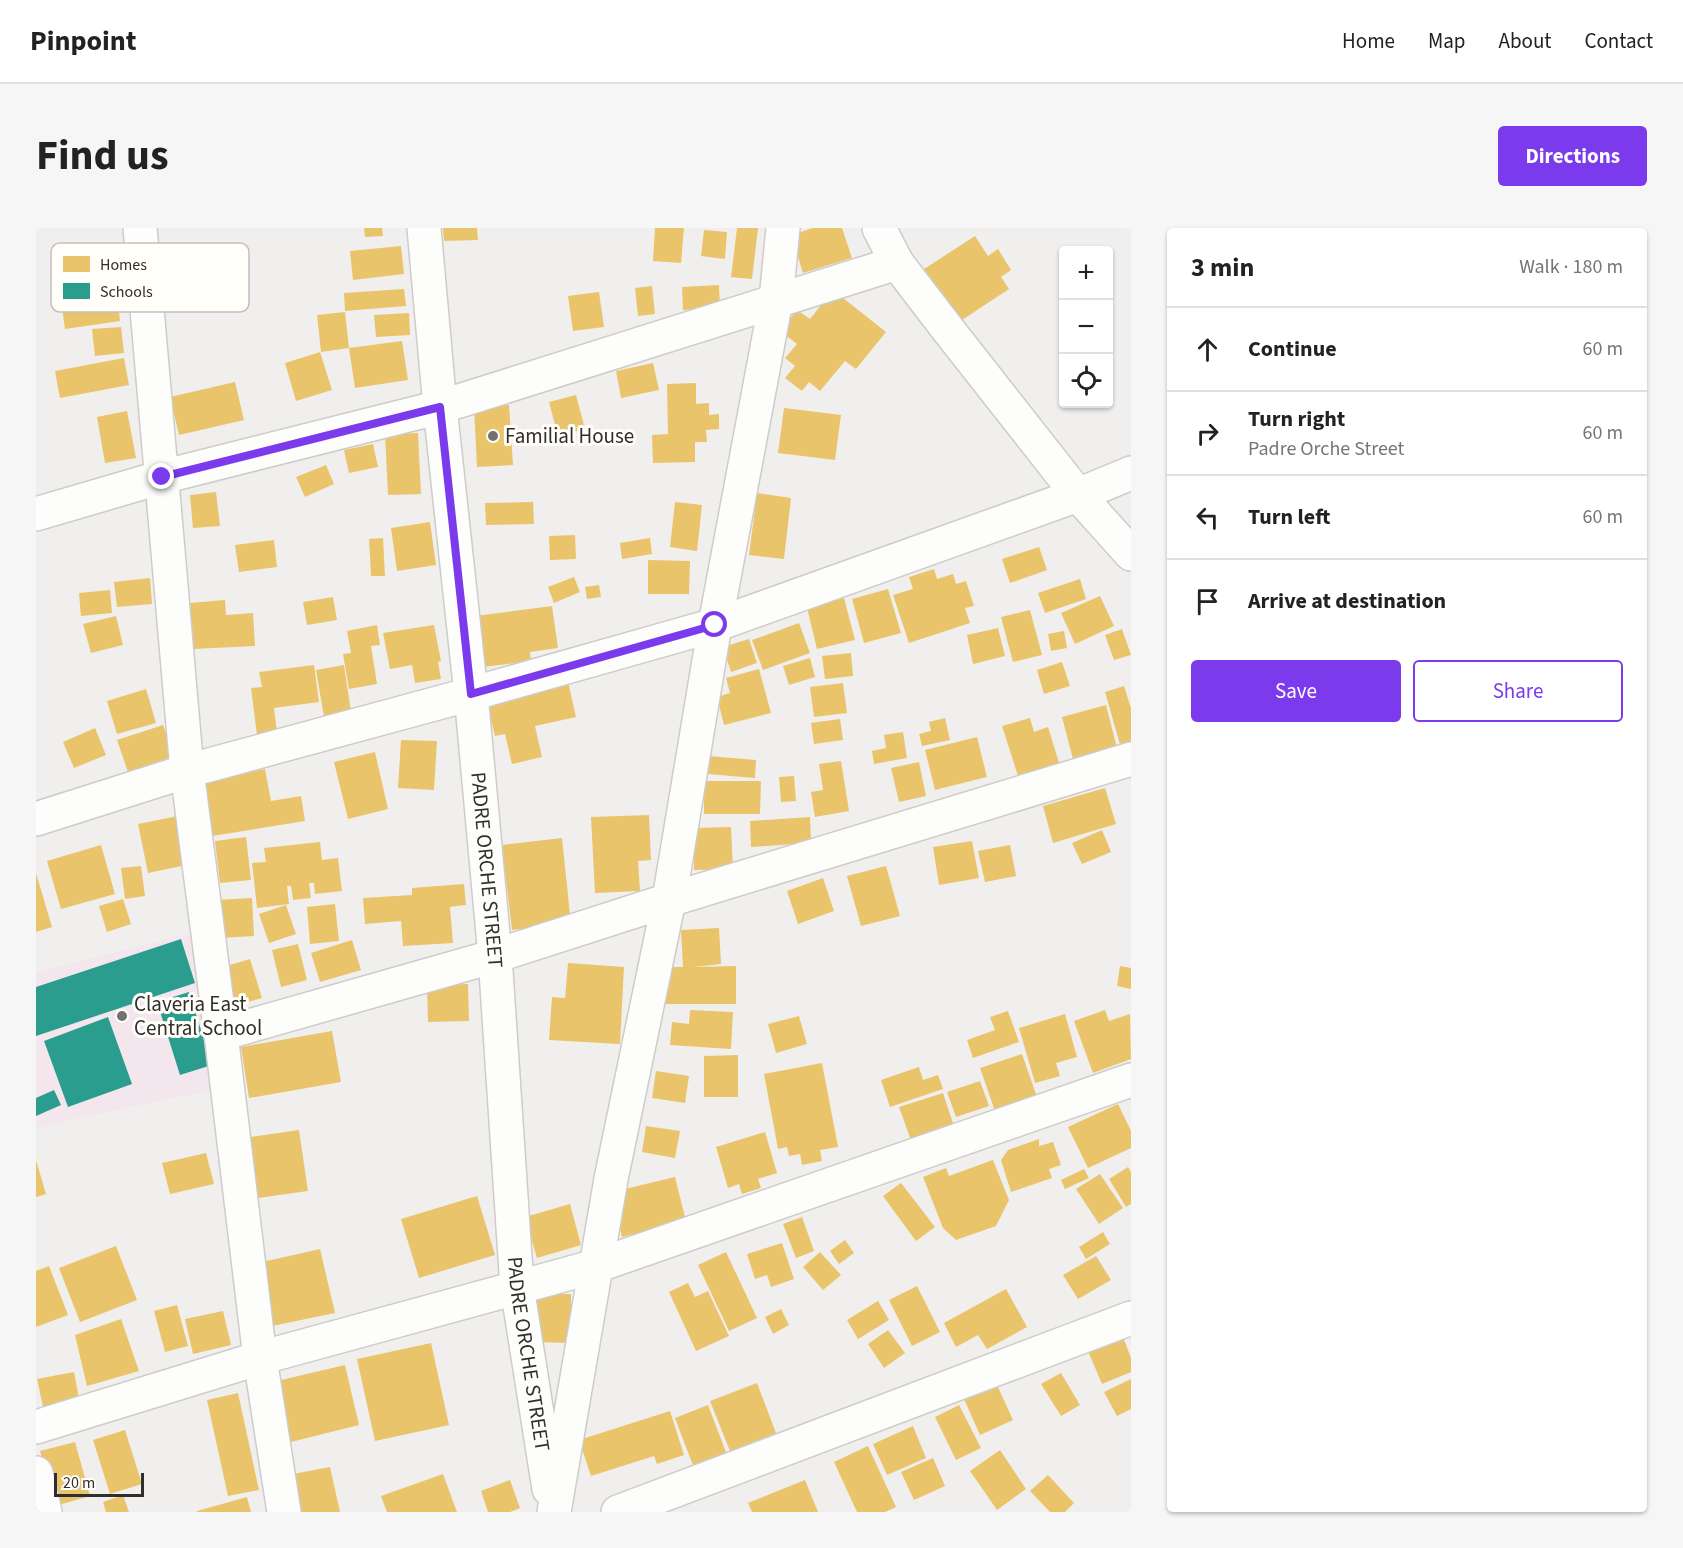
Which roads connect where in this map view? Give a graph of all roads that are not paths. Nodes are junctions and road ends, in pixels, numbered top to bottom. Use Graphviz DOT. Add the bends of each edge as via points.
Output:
graph roads {
  1 [pos="140,228"];
  2 [pos="424,228"];
  3 [pos="783,228"];
  4 [pos="879,228"];
  5 [pos="141,243"];
  6 [pos="897,263"];
  7 [pos="776,300"];
  8 [pos="147,312"];
  9 [pos="440,407"];
  10 [pos="1131,473"];
  11 [pos="162,477"];
  12 [pos="1078,495"];
  13 [pos="36,514"];
  14 [pos="1131,554"];
  15 [pos="715,625"];
  16 [pos="471,694"];
  17 [pos="1131,759"];
  18 [pos="187,771"];
  19 [pos="36,819"];
  20 [pos="669,900"];
  21 [pos="495,956"];
  22 [pos="221,1034"];
  23 [pos="1131,1080"];
  24 [pos="596,1266"];
  25 [pos="518,1287"];
  26 [pos="1131,1318"];
  27 [pos="260,1358"];
  28 [pos="36,1427"];
  29 [pos="36,1473"];
  30 [pos="45,1512"];
  31 [pos="284,1512"];
  32 [pos="553,1512"];
  33 [pos="618,1512"];
  1 -- 5 [label="street"];
  2 -- 9 [label="street, PADRE ORCHE STREET"];
  3 -- 7 [label="street"];
  4 -- 6 [label="street"];
  6 -- 7 [label="street"];
  6 -- 12 [label="street"];
  7 -- 9 [label="street"];
  7 -- 15 [label="street"];
  8 -- 11 [label="street"];
  9 -- 11 [label="street"];
  9 -- 16 [label="street, PADRE ORCHE STREET"];
  10 -- 12 [label="street"];
  11 -- 13 [label="street"];
  11 -- 18 [label="street"];
  12 -- 14 [label="street"];
  12 -- 15 [label="street"];
  15 -- 16 [label="street"];
  15 -- 20 [label="street"];
  16 -- 18 [label="street"];
  16 -- 21 [label="street, PADRE ORCHE STREET"];
  17 -- 20 [label="street"];
  18 -- 19 [label="street"];
  18 -- 22 [label="street"];
  20 -- 21 [label="street"];
  20 -- 24 [label="street"];
  21 -- 22 [label="street"];
  21 -- 25 [label="street, PADRE ORCHE STREET"];
  22 -- 27 [label="street"];
  23 -- 24 [label="street"];
  24 -- 25 [label="street"];
  24 -- 32 [label="street"];
  25 -- 27 [label="street"];
  25 -- 32 [label="street, PADRE ORCHE STREET"];
  26 -- 33 [label="street"];
  27 -- 28 [label="street"];
  27 -- 31 [label="street"];
  29 -- 30 [label="street"];
}
